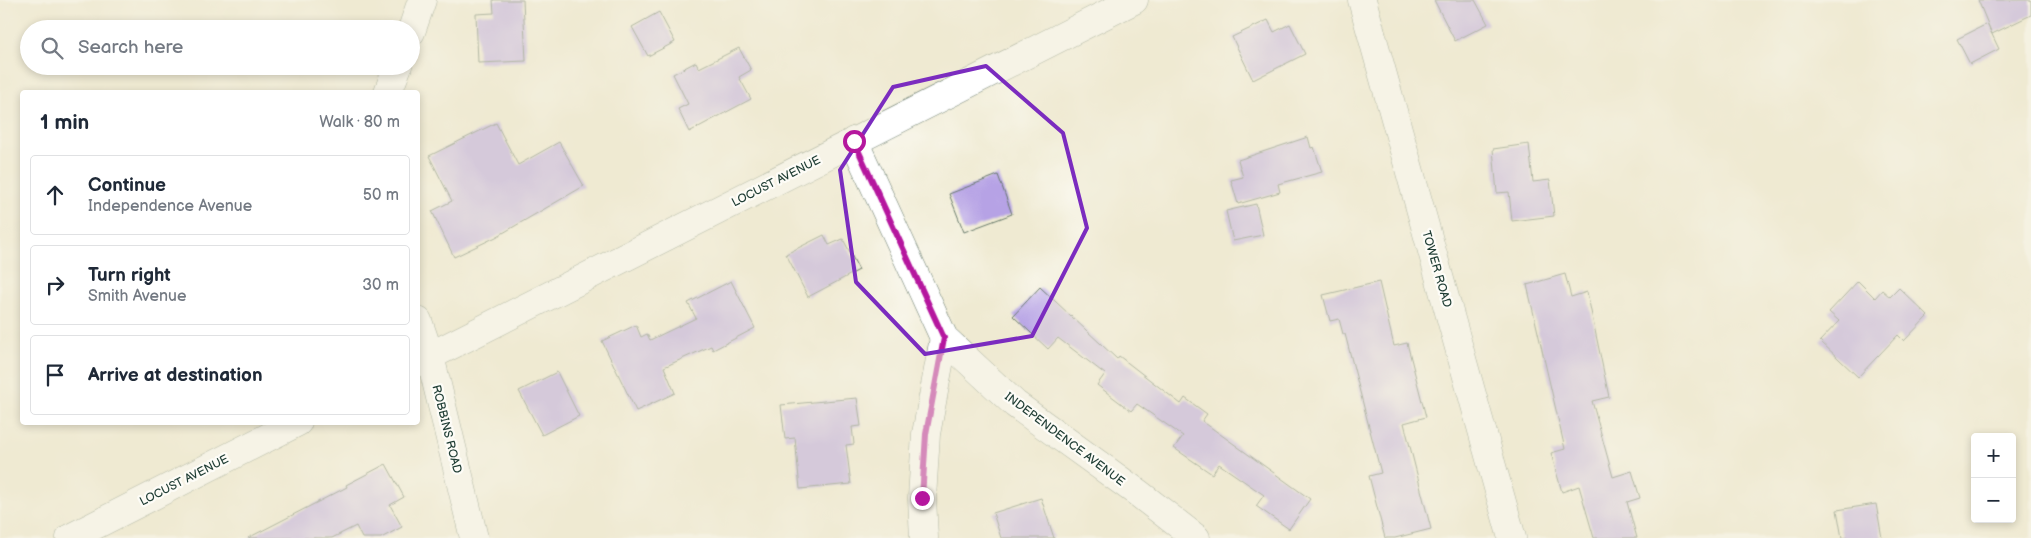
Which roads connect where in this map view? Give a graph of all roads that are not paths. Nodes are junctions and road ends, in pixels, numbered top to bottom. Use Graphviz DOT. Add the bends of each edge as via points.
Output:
graph roads {
  1 [pos="422,0"];
  2 [pos="1134,0"];
  3 [pos="1362,0"];
  4 [pos="415,20"];
  5 [pos="395,75"];
  6 [pos="389,90"];
  7 [pos="854,141"];
  8 [pos="420,334"];
  9 [pos="944,338"];
  10 [pos="424,359"];
  11 [pos="292,425"];
  12 [pos="70,538"];
  13 [pos="474,538"];
  14 [pos="924,538"];
  15 [pos="1196,538"];
  16 [pos="1512,538"];
  1 -- 4 [label="street"];
  2 -- 7 [label="street, LOCUST AVENUE"];
  3 -- 16 [label="street, TOWER ROAD"];
  5 -- 6 [label="street"];
  7 -- 9 [label="street, INDEPENDENCE AVENUE"];
  7 -- 10 [label="street, LOCUST AVENUE"];
  8 -- 10 [label="street, ROBBINS ROAD"];
  9 -- 14 [label="street" via="926,434 922,498"];
  9 -- 15 [label="street, INDEPENDENCE AVENUE" via="1015,404"];
  10 -- 13 [label="street, ROBBINS ROAD"];
  11 -- 12 [label="street, LOCUST AVENUE"];
}
